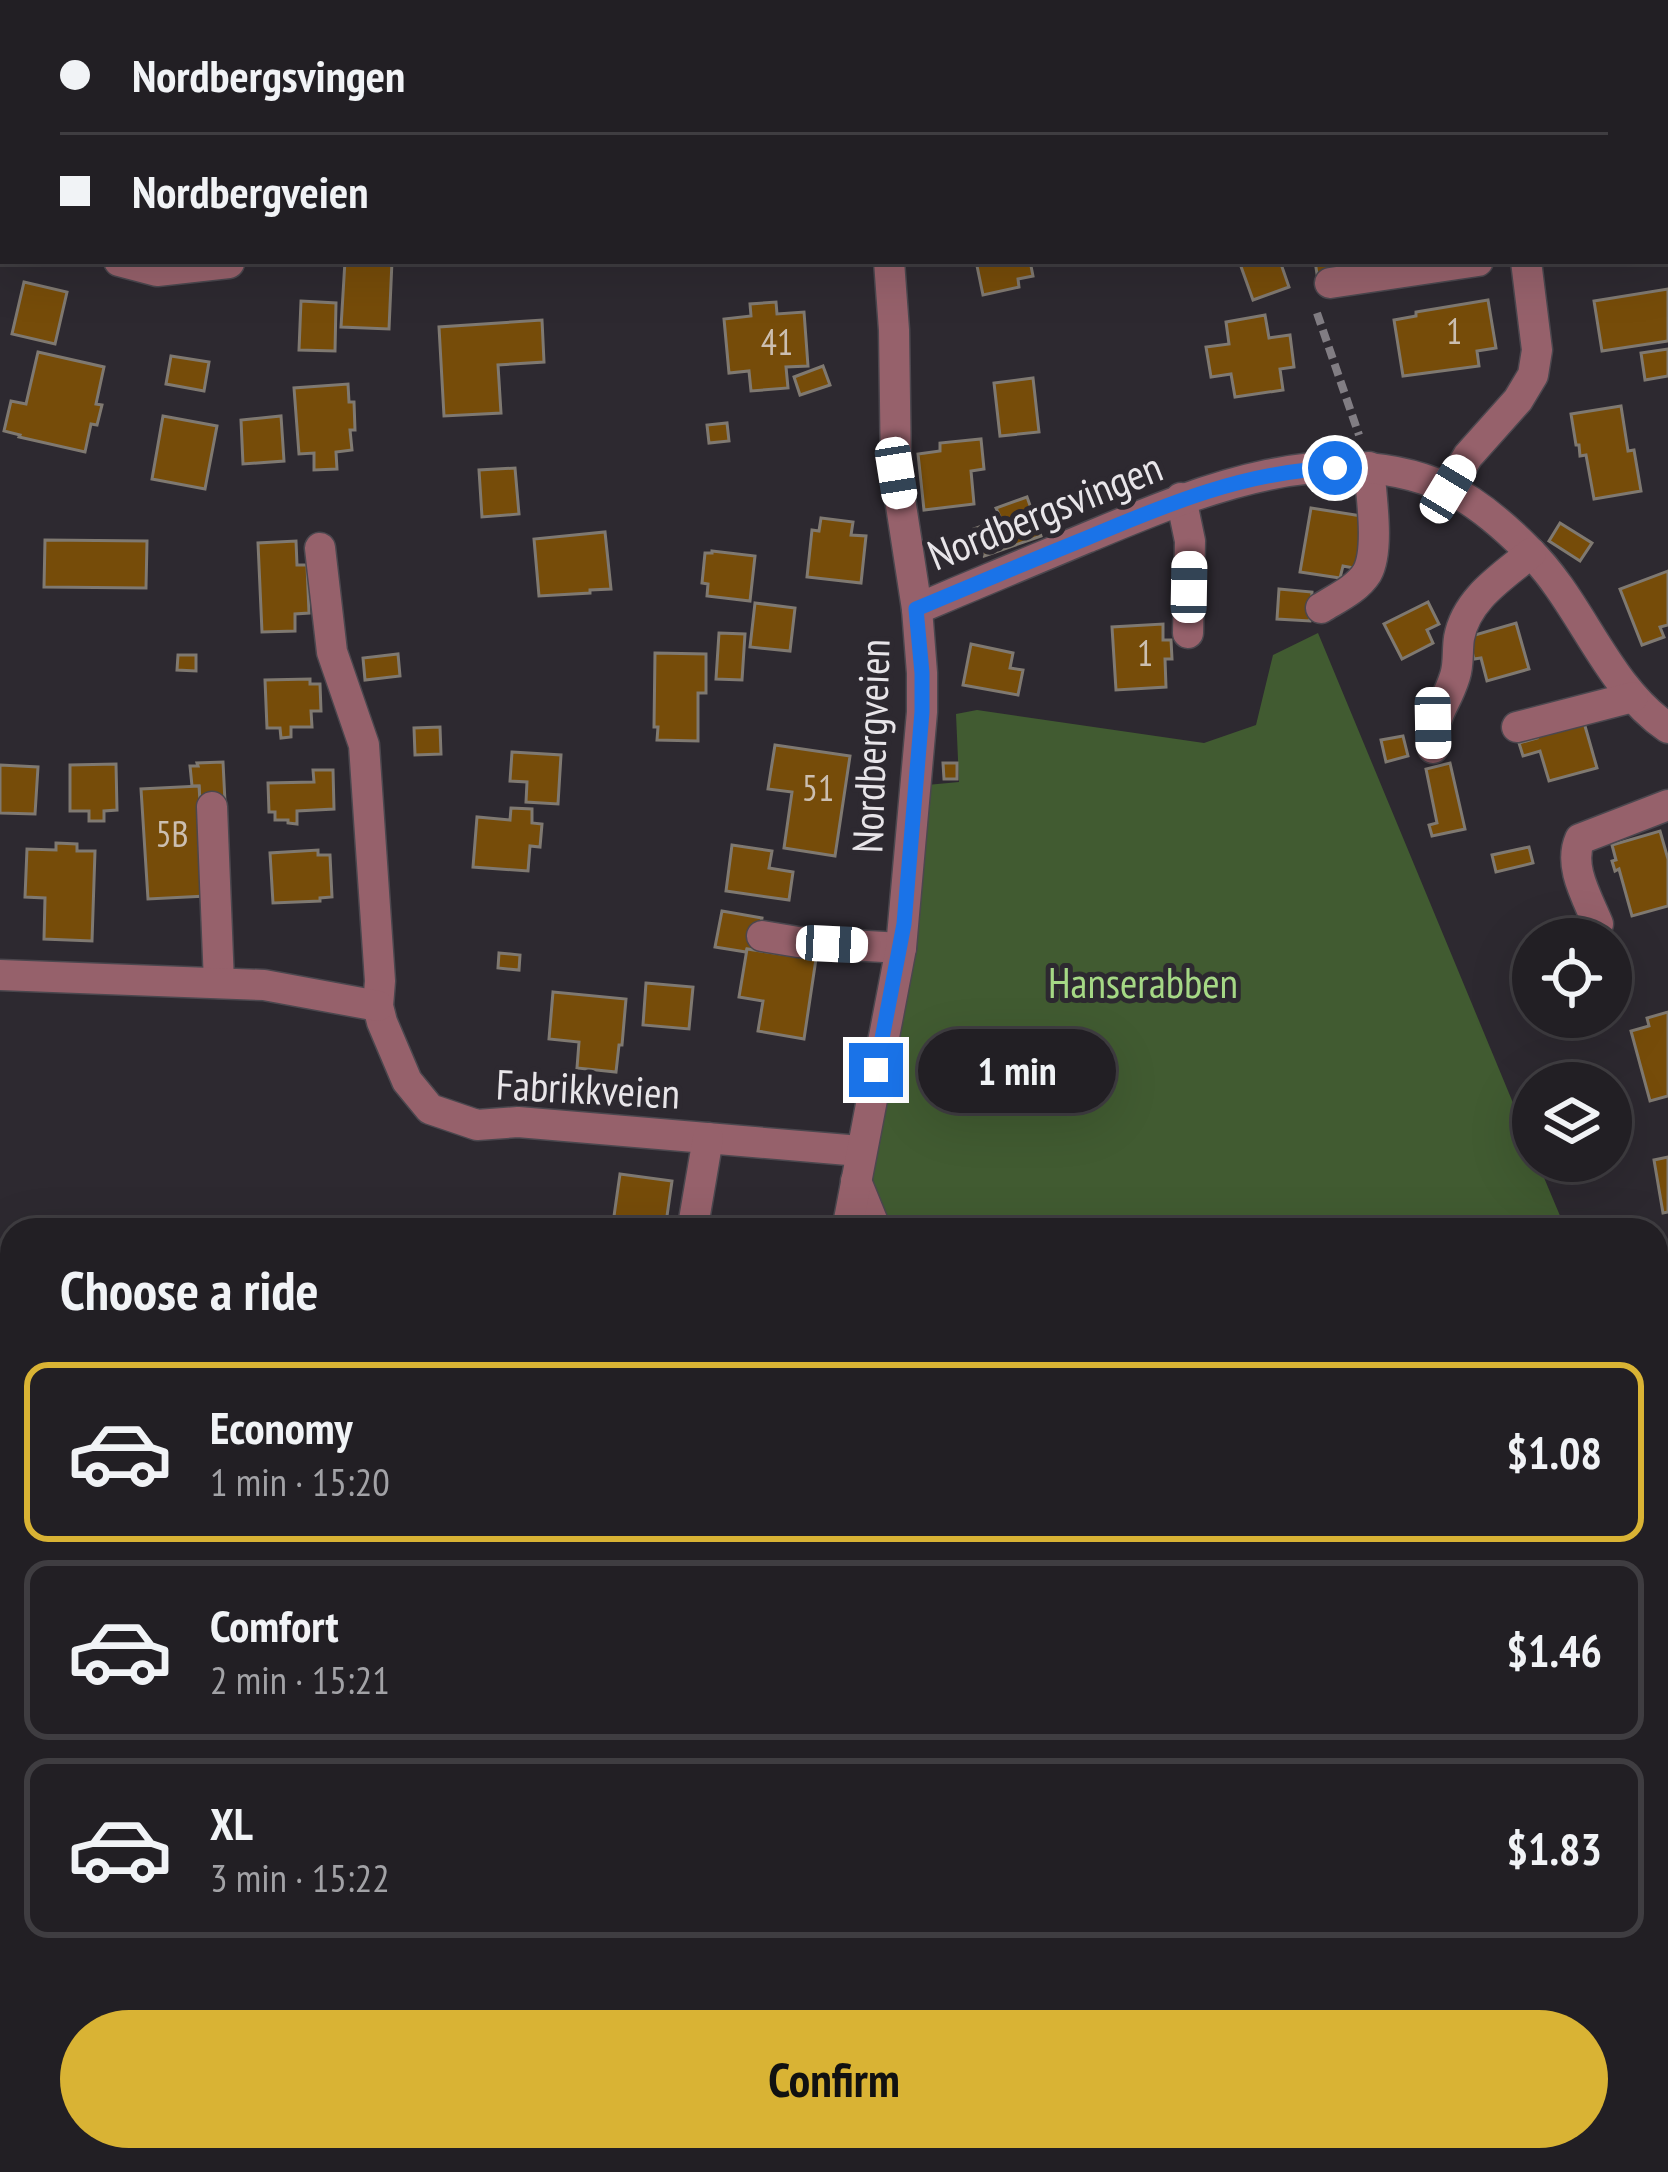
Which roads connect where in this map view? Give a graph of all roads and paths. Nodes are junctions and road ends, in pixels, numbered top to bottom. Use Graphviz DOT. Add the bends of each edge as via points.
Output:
graph roads {
  1 [pos="130,264"];
  2 [pos="220,264"];
  3 [pos="889,264"];
  4 [pos="1463,264"];
  5 [pos="1526,264"];
  6 [pos="1322,293"];
  7 [pos="1369,467"];
  8 [pos="1448,489"];
  9 [pos="1181,498"];
  10 [pos="320,548"];
  11 [pos="1531,553"];
  12 [pos="1322,608"];
  13 [pos="916,609"];
  14 [pos="1187,633"];
  15 [pos="1633,697"];
  16 [pos="1517,727"];
  17 [pos="1668,728"];
  18 [pos="1433,748"];
  19 [pos="1668,805"];
  20 [pos="212,807"];
  21 [pos="1596,918"];
  22 [pos="762,936"];
  23 [pos="901,948"];
  24 [pos="0,975"];
  25 [pos="219,983"];
  26 [pos="378,1006"];
  27 [pos="709,1138"];
  28 [pos="858,1166"];
  29 [pos="694,1218"];
  30 [pos="849,1218"];
  31 [pos="873,1218"];
  1 -- 2 [label="street" via="157,271"];
  3 -- 13 [label="street, Nordbergveien" via="896,473"];
  4 -- 6 [label="street"];
  5 -- 8 [label="street" via="1534,375"];
  6 -- 7 [label="path"];
  7 -- 8 [label="street, Nordbergsvingen"];
  7 -- 9 [label="street, Nordbergsvingen" via="1301,469"];
  7 -- 12 [label="street" via="1373,558 1355,586"];
  8 -- 11 [label="street, Nordbergsvingen"];
  9 -- 13 [label="street, Nordbergsvingen"];
  9 -- 14 [label="street" via="1190,541"];
  10 -- 26 [label="street, Fabrikkveien" via="332,652 364,745"];
  11 -- 15 [label="street, Nordbergsvingen"];
  11 -- 18 [label="street" via="1467,612 1456,674 1433,723"];
  13 -- 23 [label="street, Nordbergveien" via="922,712"];
  15 -- 16 [label="street"];
  15 -- 17 [label="street, Nordbergsvingen"];
  19 -- 21 [label="street" via="1580,839 1574,858"];
  20 -- 25 [label="street"];
  22 -- 23 [label="street"];
  23 -- 28 [label="street, Nordbergveien"];
  24 -- 25 [label="street"];
  25 -- 26 [label="street"];
  26 -- 27 [label="street, Fabrikkveien" via="407,1082 430,1108 477,1125"];
  27 -- 28 [label="street, Fabrikkveien"];
  27 -- 29 [label="street"];
  28 -- 30 [label="street, Nordbergveien"];
  28 -- 31 [label="street"];
}
